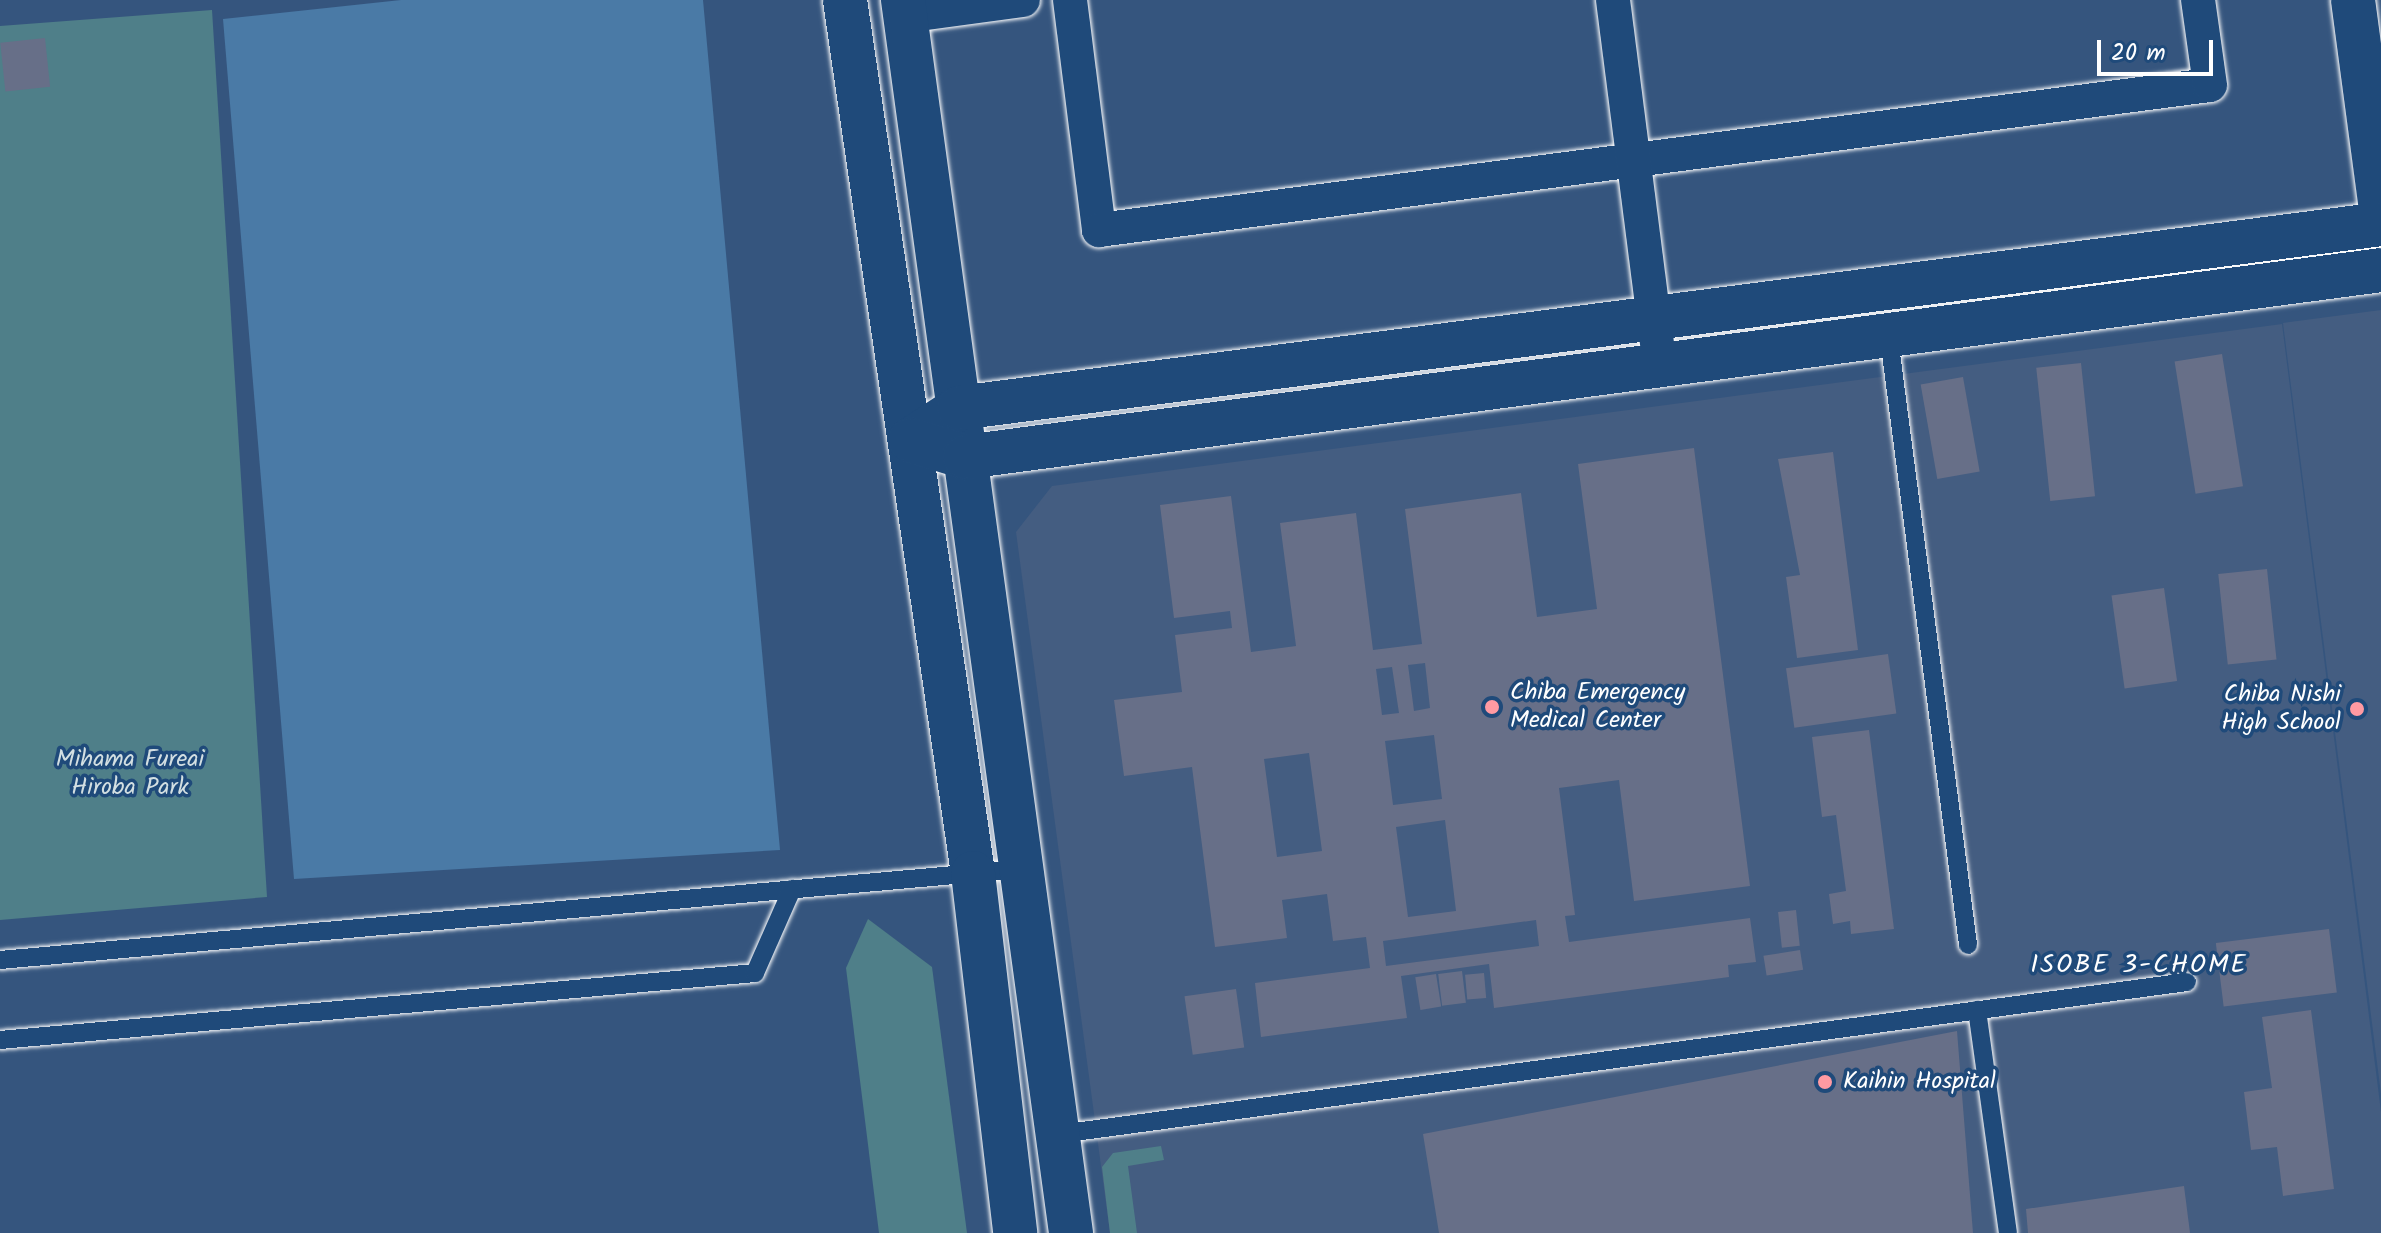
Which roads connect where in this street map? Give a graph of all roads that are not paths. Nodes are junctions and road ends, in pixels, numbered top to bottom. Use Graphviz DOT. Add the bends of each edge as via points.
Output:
graph roads {
  1 [pos="845,0"];
  2 [pos="1023,0"];
  3 [pos="1070,0"];
  4 [pos="1613,0"];
  5 [pos="2198,0"];
  6 [pos="2353,0"];
  7 [pos="904,8"];
  8 [pos="1633,160"];
  9 [pos="2381,209"];
  10 [pos="2381,224"];
  11 [pos="2381,270"];
  12 [pos="1654,320"];
  13 [pos="1889,338"];
  14 [pos="1660,368"];
  15 [pos="959,408"];
  16 [pos="910,440"];
  17 [pos="965,457"];
  18 [pos="1023,869"];
  19 [pos="973,873"];
  20 [pos="792,889"];
  21 [pos="1968,945"];
  22 [pos="0,960"];
  23 [pos="2187,982"];
  24 [pos="1977,1010"];
  25 [pos="0,1040"];
  26 [pos="1060,1134"];
  27 [pos="1004,1142"];
  28 [pos="1015,1233"];
  29 [pos="1071,1233"];
  30 [pos="2008,1233"];
  1 -- 16 [label="street"];
  2 -- 7 [label="street"];
  3 -- 8 [label="street" via="1099,230"];
  4 -- 8 [label="street"];
  5 -- 8 [label="street" via="2210,85"];
  6 -- 9 [label="street"];
  7 -- 15 [label="street"];
  8 -- 12 [label="street"];
  10 -- 12 [label="street"];
  11 -- 13 [label="street"];
  12 -- 14 [label="street"];
  12 -- 15 [label="street"];
  13 -- 14 [label="street"];
  13 -- 21 [label="lane"];
  14 -- 17 [label="street"];
  15 -- 16 [label="street"];
  15 -- 17 [label="street"];
  16 -- 17 [label="street"];
  16 -- 19 [label="street"];
  17 -- 18 [label="street"];
  18 -- 19 [label="lane"];
  18 -- 26 [label="street"];
  19 -- 20 [label="lane"];
  19 -- 27 [label="street"];
  20 -- 22 [label="lane"];
  20 -- 25 [label="lane" via="755,973"];
  23 -- 24 [label="lane"];
  24 -- 26 [label="lane"];
  24 -- 30 [label="lane"];
  26 -- 27 [label="street"];
  26 -- 29 [label="street"];
  27 -- 28 [label="street"];
}
